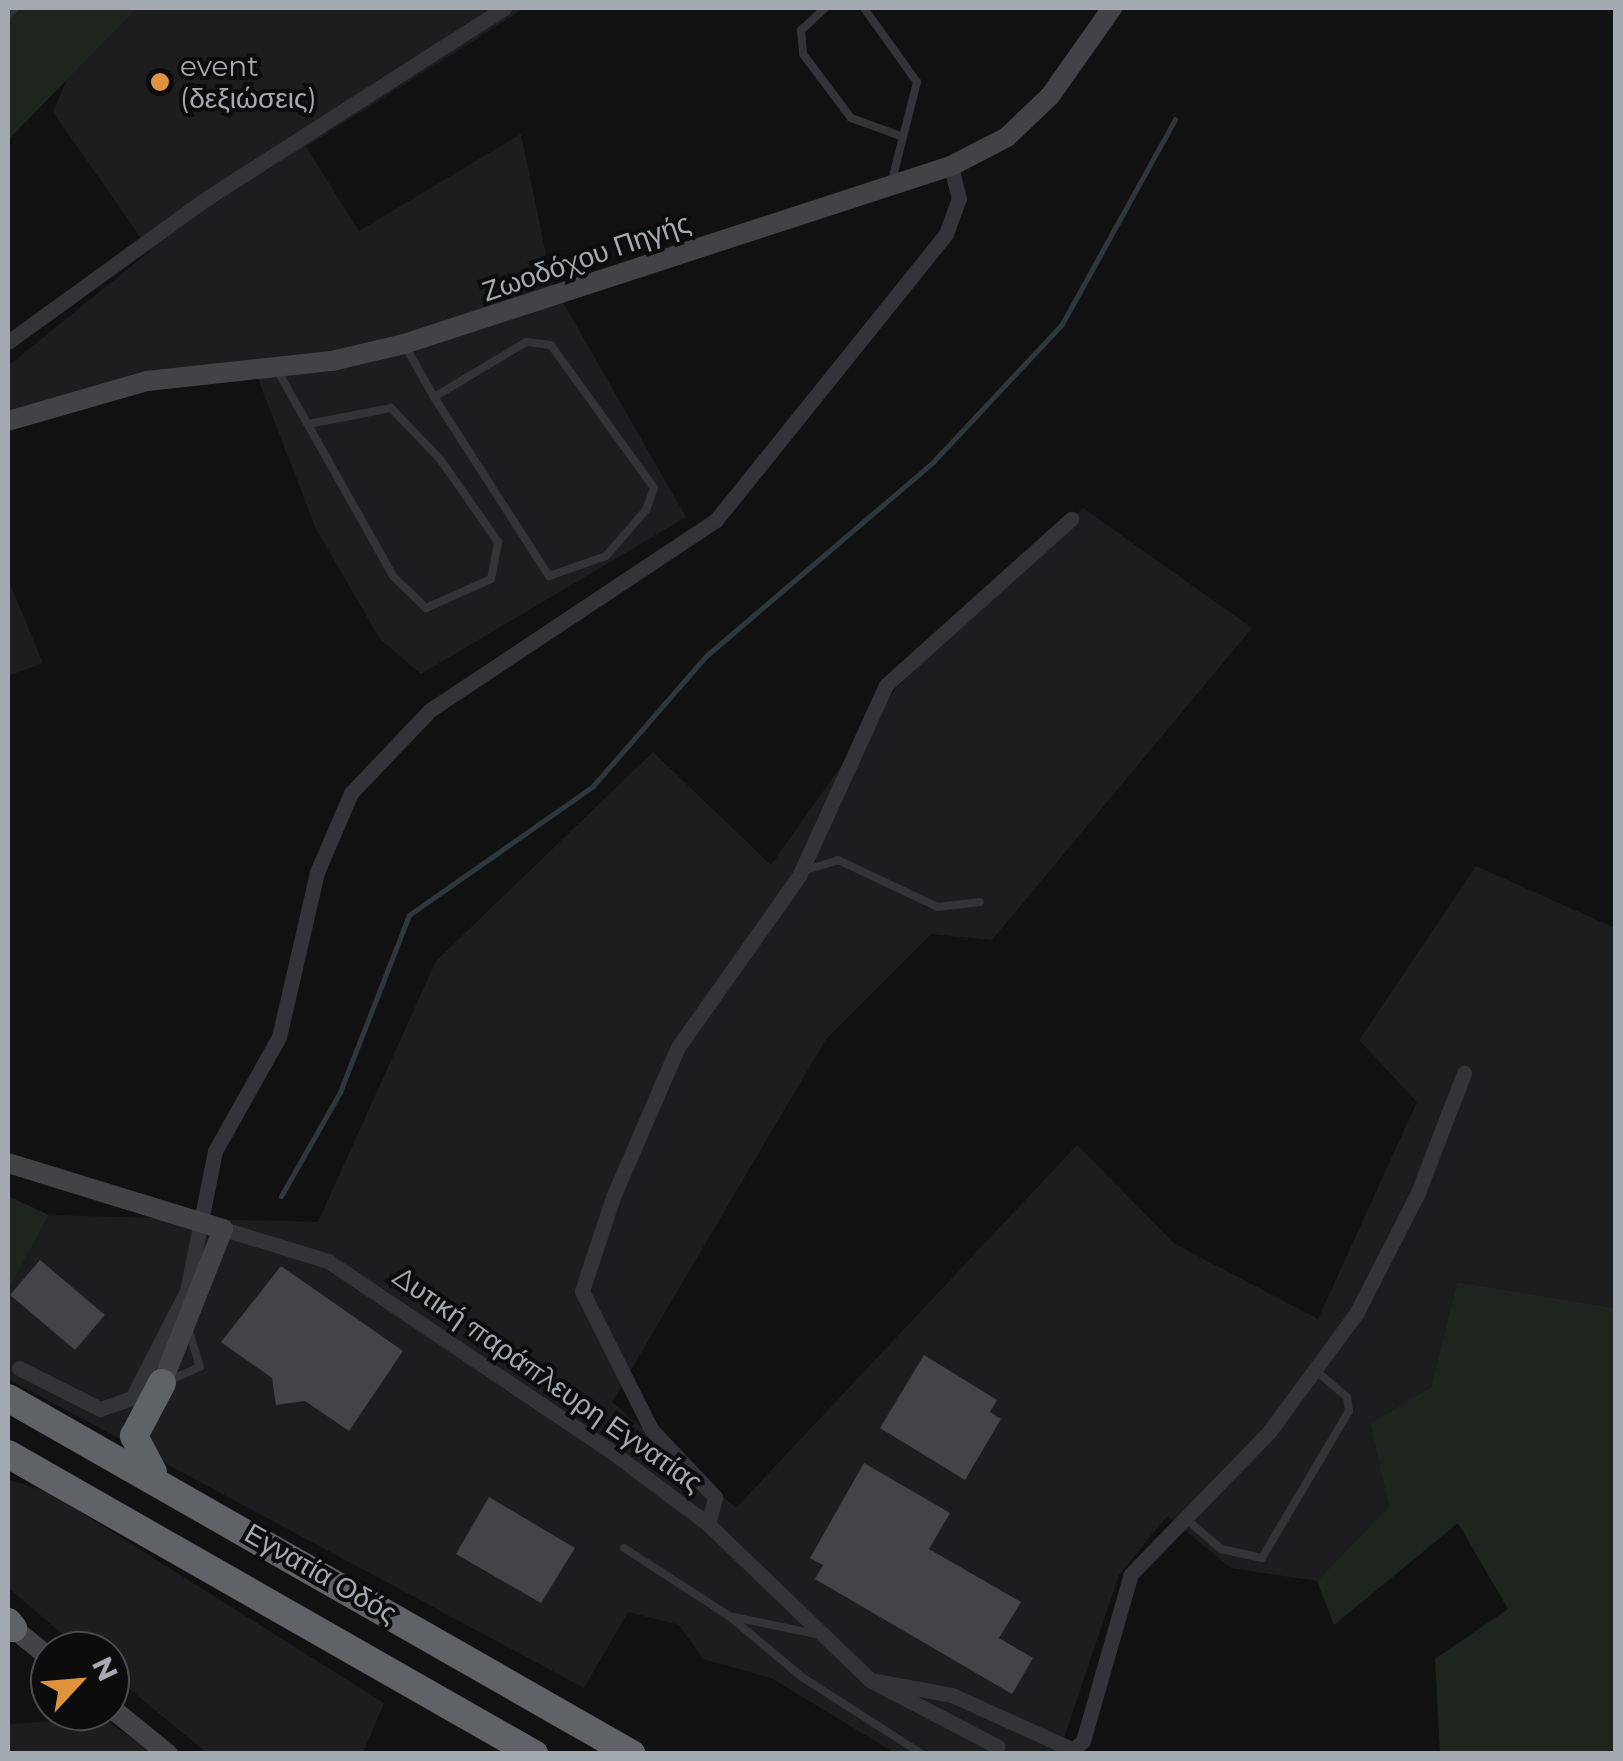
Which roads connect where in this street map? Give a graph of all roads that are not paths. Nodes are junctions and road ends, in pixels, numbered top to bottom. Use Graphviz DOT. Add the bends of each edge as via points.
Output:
graph roads {
  1 [pos="504,8"];
  2 [pos="825,8"];
  3 [pos="864,8"];
  4 [pos="1112,8"];
  5 [pos="898,135"];
  6 [pos="952,166"];
  7 [pos="891,188"];
  8 [pos="8,342"];
  9 [pos="404,344"];
  10 [pos="276,368"];
  11 [pos="434,397"];
  12 [pos="8,421"];
  13 [pos="309,424"];
  14 [pos="1071,519"];
  15 [pos="798,876"];
  16 [pos="980,902"];
  17 [pos="1464,1073"];
  18 [pos="8,1164"];
  19 [pos="202,1220"];
  20 [pos="223,1228"];
  21 [pos="19,1368"];
  22 [pos="1315,1370"];
  23 [pos="162,1384"];
  24 [pos="8,1398"];
  25 [pos="13,1459"];
  26 [pos="166,1483"];
  27 [pos="1185,1518"];
  28 [pos="708,1524"];
  29 [pos="624,1548"];
  30 [pos="728,1616"];
  31 [pos="9,1625"];
  32 [pos="816,1634"];
  33 [pos="30,1642"];
  34 [pos="870,1680"];
  35 [pos="130,1723"];
  36 [pos="997,1750"];
  37 [pos="168,1754"];
  38 [pos="534,1754"];
  39 [pos="632,1754"];
  40 [pos="922,1754"];
  1 -- 8 [label="street" via="207,198"];
  2 -- 5 [label="lane" via="802,30 803,54 851,118"];
  3 -- 5 [label="lane" via="917,82 915,109"];
  4 -- 6 [label="street, Ζωοδόχου Πηγής" via="1050,96 1007,137"];
  5 -- 7 [label="lane"];
  6 -- 7 [label="street, Ζωοδόχου Πηγής"];
  6 -- 19 [label="street" via="959,198 946,234 716,520 430,710 351,793 318,872 279,1036 215,1150"];
  7 -- 9 [label="street, Ζωοδόχου Πηγής"];
  9 -- 10 [label="street, Ζωοδόχου Πηγής"];
  9 -- 11 [label="lane"];
  10 -- 12 [label="street, Ζωοδόχου Πηγής" via="147,381"];
  10 -- 13 [label="lane"];
  11 -- 11 [label="lane" via="549,576 606,556 646,510 654,488 551,346 526,342"];
  13 -- 13 [label="lane" via="393,576 426,608 491,579 498,542 440,459 391,408"];
  14 -- 15 [label="street" via="886,685"];
  15 -- 16 [label="lane" via="838,860 938,907"];
  15 -- 28 [label="street" via="678,1047 582,1291 651,1429 715,1497"];
  17 -- 22 [label="street" via="1417,1194 1357,1312"];
  18 -- 19 [label="street, Δυτική παράπλευρη Εγνατίας"];
  19 -- 20 [label="street, Δυτική παράπλευρη Εγνατίας"];
  19 -- 21 [label="street" via="187,1291 132,1398 100,1409"];
  20 -- 23 [label="street"];
  20 -- 28 [label="street, Δυτική παράπλευρη Εγνατίας" via="328,1262"];
  22 -- 27 [label="street" via="1245,1460"];
  22 -- 27 [label="lane" via="1347,1397 1349,1411 1262,1558 1221,1550"];
  23 -- 26 [label="highway" via="134,1446"];
  24 -- 26 [label="highway, Εγνατία Οδός"];
  25 -- 38 [label="highway, Εγνατία Οδός"];
  26 -- 39 [label="highway, Εγνατία Οδός"];
  27 -- 34 [label="street" via="1131,1574 1109,1670 1073,1750 952,1694"];
  28 -- 32 [label="street, Δυτική παράπλευρη Εγνατίας"];
  29 -- 30 [label="lane"];
  30 -- 32 [label="lane"];
  30 -- 40 [label="lane" via="802,1677"];
  31 -- 33 [label="street"];
  32 -- 34 [label="street, Δυτική παράπλευρη Εγνατίας"];
  34 -- 36 [label="street, Δυτική παράπλευρη Εγνατίας"];
  35 -- 37 [label="street"];
}
